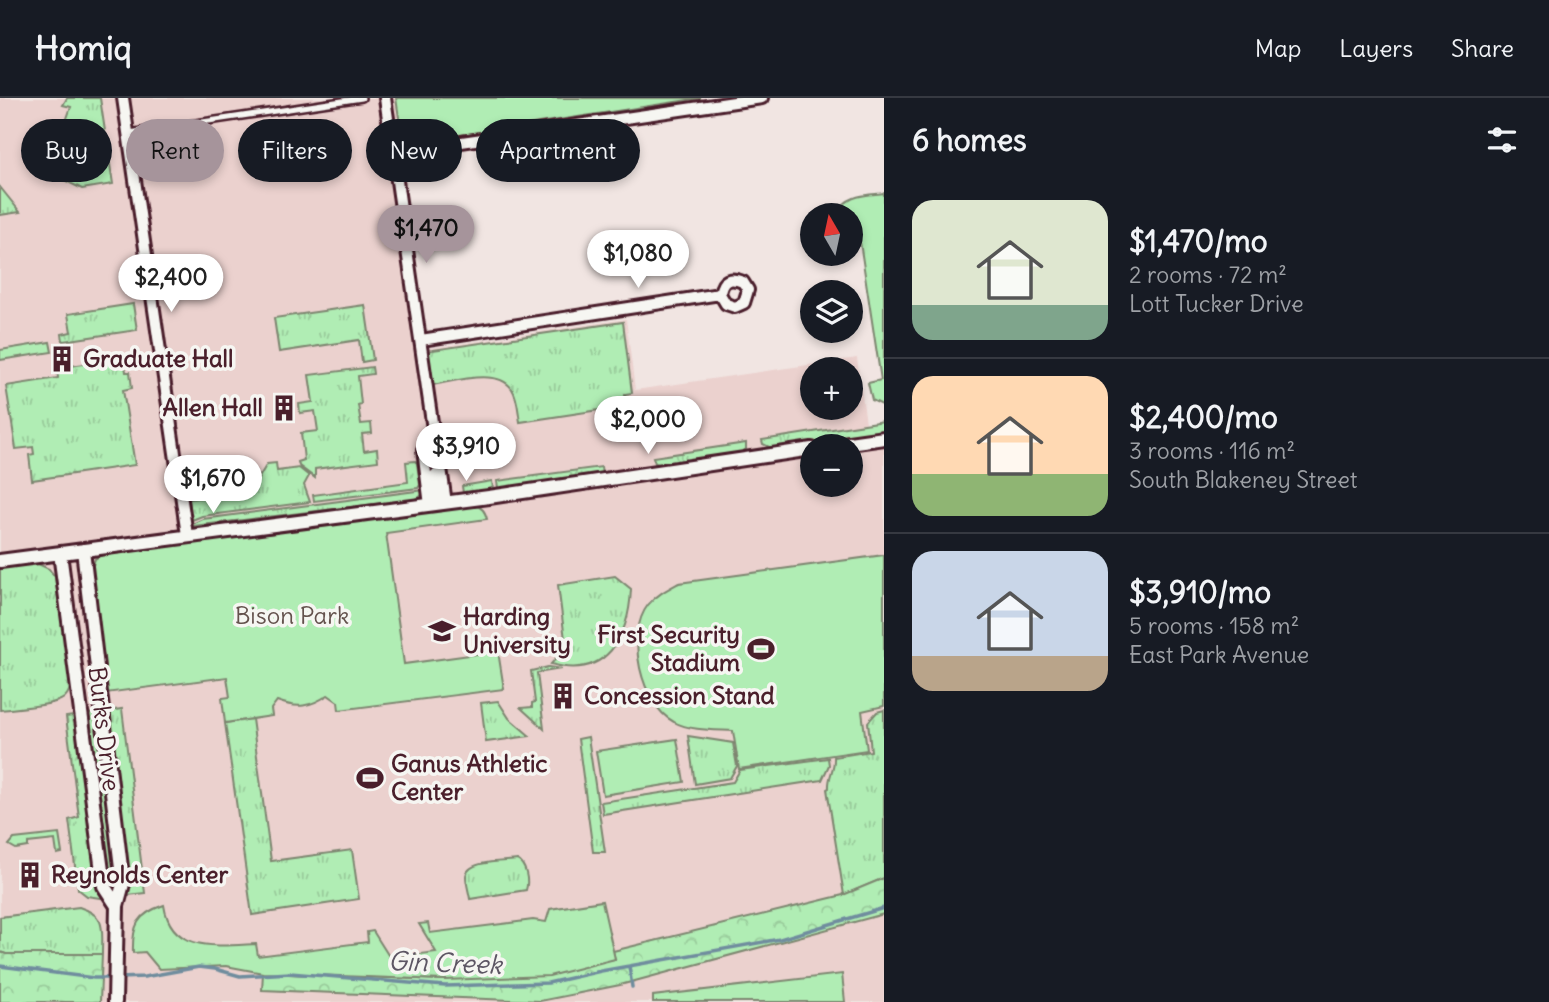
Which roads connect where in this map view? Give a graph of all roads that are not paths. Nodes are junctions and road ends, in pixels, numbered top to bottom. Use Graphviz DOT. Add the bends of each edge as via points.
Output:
graph roads {
  1 [pos="124,98"];
  2 [pos="362,98"];
  3 [pos="386,98"];
  4 [pos="762,98"];
  5 [pos="126,119"];
  6 [pos="217,119"];
  7 [pos="389,119"];
  8 [pos="462,142"];
  9 [pos="135,182"];
  10 [pos="397,182"];
  11 [pos="719,294"];
  12 [pos="421,340"];
  13 [pos="884,438"];
  14 [pos="863,441"];
  15 [pos="800,451"];
  16 [pos="439,504"];
  17 [pos="187,535"];
  18 [pos="83,550"];
  19 [pos="60,553"];
  20 [pos="0,561"];
  21 [pos="117,906"];
  22 [pos="116,998"];
  1 -- 5 [label="street"];
  2 -- 6 [label="lane"];
  3 -- 7 [label="street"];
  4 -- 8 [label="street"];
  9 -- 17 [label="street"];
  10 -- 12 [label="street"];
  11 -- 12 [label="street"];
  12 -- 16 [label="street"];
  13 -- 14 [label="street"];
  15 -- 16 [label="street"];
  16 -- 17 [label="street"];
  17 -- 18 [label="street"];
  18 -- 19 [label="street"];
  18 -- 21 [label="street, Burks Drive" via="123,884"];
  19 -- 20 [label="street"];
  19 -- 21 [label="street, Burks Drive" via="104,886"];
  21 -- 22 [label="street, Burks Drive"];
}
